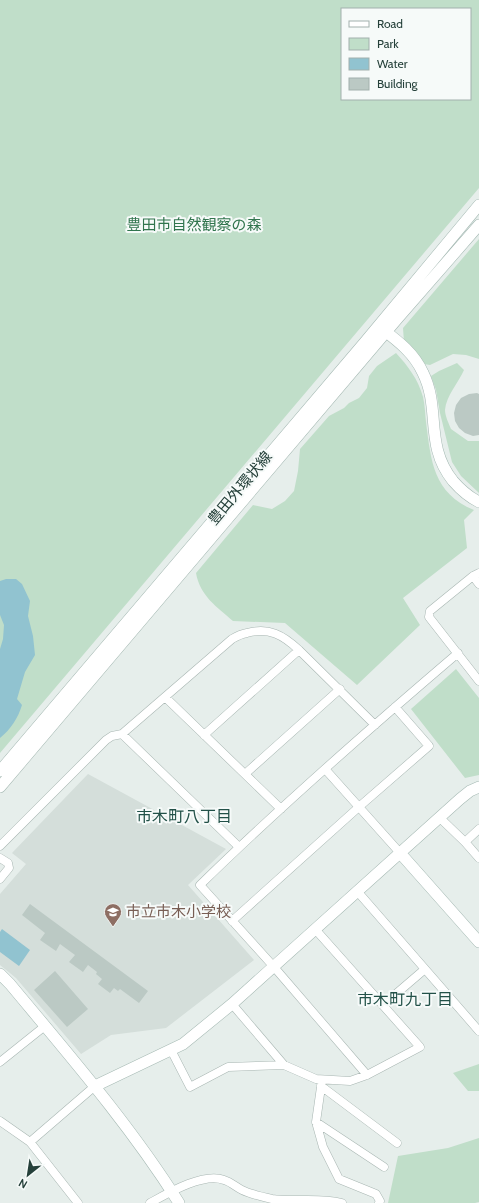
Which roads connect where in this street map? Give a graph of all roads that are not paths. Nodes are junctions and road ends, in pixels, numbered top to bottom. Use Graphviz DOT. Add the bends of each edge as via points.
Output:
graph roads {
  1 [pos="479,205"];
  2 [pos="479,225"];
  3 [pos="382,329"];
  4 [pos="479,502"];
  5 [pos="476,575"];
  6 [pos="479,584"];
  7 [pos="299,650"];
  8 [pos="458,653"];
  9 [pos="479,681"];
  10 [pos="340,689"];
  11 [pos="165,698"];
  12 [pos="395,707"];
  13 [pos="375,725"];
  14 [pos="122,734"];
  15 [pos="204,735"];
  16 [pos="325,769"];
  17 [pos="0,771"];
  18 [pos="245,774"];
  19 [pos="0,787"];
  20 [pos="479,787"];
  21 [pos="360,806"];
  22 [pos="281,809"];
  23 [pos="440,818"];
  24 [pos="479,830"];
  25 [pos="465,842"];
  26 [pos="0,846"];
  27 [pos="239,847"];
  28 [pos="401,854"];
  29 [pos="0,858"];
  30 [pos="479,858"];
  31 [pos="0,878"];
  32 [pos="357,891"];
  33 [pos="232,921"];
  34 [pos="315,929"];
  35 [pos="479,942"];
  36 [pos="274,967"];
  37 [pos="425,969"];
  38 [pos="0,974"];
  39 [pos="232,1004"];
  40 [pos="383,1005"];
  41 [pos="45,1026"];
  42 [pos="479,1031"];
  43 [pos="171,1050"];
  44 [pos="0,1062"];
  45 [pos="284,1065"];
  46 [pos="367,1075"];
  47 [pos="322,1083"];
  48 [pos="95,1086"];
  49 [pos="316,1122"];
  50 [pos="1,1123"];
  51 [pos="30,1142"];
  52 [pos="397,1143"];
  53 [pos="384,1167"];
  54 [pos="172,1191"];
  55 [pos="274,1201"];
  56 [pos="78,1203"];
  57 [pos="150,1203"];
  58 [pos="179,1203"];
  59 [pos="342,1203"];
  60 [pos="379,1203"];
  1 -- 3 [label="street, 豊田外環状線"];
  2 -- 3 [label="street, 豊田外環状線"];
  3 -- 4 [label="street" via="412,354 424,374 431,402 436,445 445,470 458,486"];
  3 -- 17 [label="street, 豊田外環状線"];
  3 -- 19 [label="street, 豊田外環状線"];
  5 -- 6 [label="street"];
  5 -- 8 [label="street" via="430,611 429,617"];
  7 -- 10 [label="street"];
  7 -- 11 [label="street" via="274,632 264,630 239,635"];
  7 -- 15 [label="street"];
  8 -- 9 [label="street"];
  8 -- 12 [label="street"];
  10 -- 13 [label="street"];
  10 -- 18 [label="street"];
  11 -- 14 [label="street"];
  11 -- 15 [label="street"];
  12 -- 13 [label="street"];
  12 -- 21 [label="street" via="430,746"];
  13 -- 16 [label="street"];
  14 -- 26 [label="street" via="106,740"];
  14 -- 27 [label="street"];
  15 -- 18 [label="street"];
  16 -- 21 [label="street"];
  16 -- 22 [label="street"];
  18 -- 22 [label="street"];
  20 -- 23 [label="street" via="470,791"];
  21 -- 28 [label="street"];
  21 -- 33 [label="street"];
  22 -- 27 [label="street"];
  23 -- 25 [label="street"];
  23 -- 28 [label="street"];
  24 -- 25 [label="street"];
  25 -- 30 [label="street"];
  27 -- 33 [label="street" via="200,885"];
  28 -- 32 [label="street"];
  28 -- 35 [label="street"];
  29 -- 31 [label="street" via="8,863 9,868"];
  32 -- 34 [label="street"];
  32 -- 37 [label="street"];
  33 -- 36 [label="street"];
  34 -- 36 [label="street"];
  34 -- 40 [label="street"];
  36 -- 39 [label="street"];
  36 -- 46 [label="street"];
  37 -- 40 [label="street"];
  37 -- 42 [label="street"];
  38 -- 41 [label="street"];
  39 -- 43 [label="street" via="183,1044"];
  39 -- 45 [label="street"];
  40 -- 46 [label="street" via="420,1047"];
  41 -- 44 [label="street"];
  41 -- 48 [label="street"];
  43 -- 45 [label="street" via="190,1087 228,1067"];
  43 -- 48 [label="street"];
  45 -- 47 [label="street"];
  46 -- 47 [label="street" via="350,1082"];
  47 -- 49 [label="street"];
  47 -- 52 [label="street"];
  48 -- 51 [label="street"];
  48 -- 54 [label="street"];
  49 -- 53 [label="street"];
  49 -- 60 [label="street" via="322,1147 339,1179 376,1194"];
  50 -- 51 [label="street"];
  51 -- 56 [label="street"];
  54 -- 55 [label="street" via="207,1177 217,1177 244,1191"];
  54 -- 57 [label="street"];
  54 -- 58 [label="street"];
  55 -- 59 [label="street" via="332,1200"];
}
